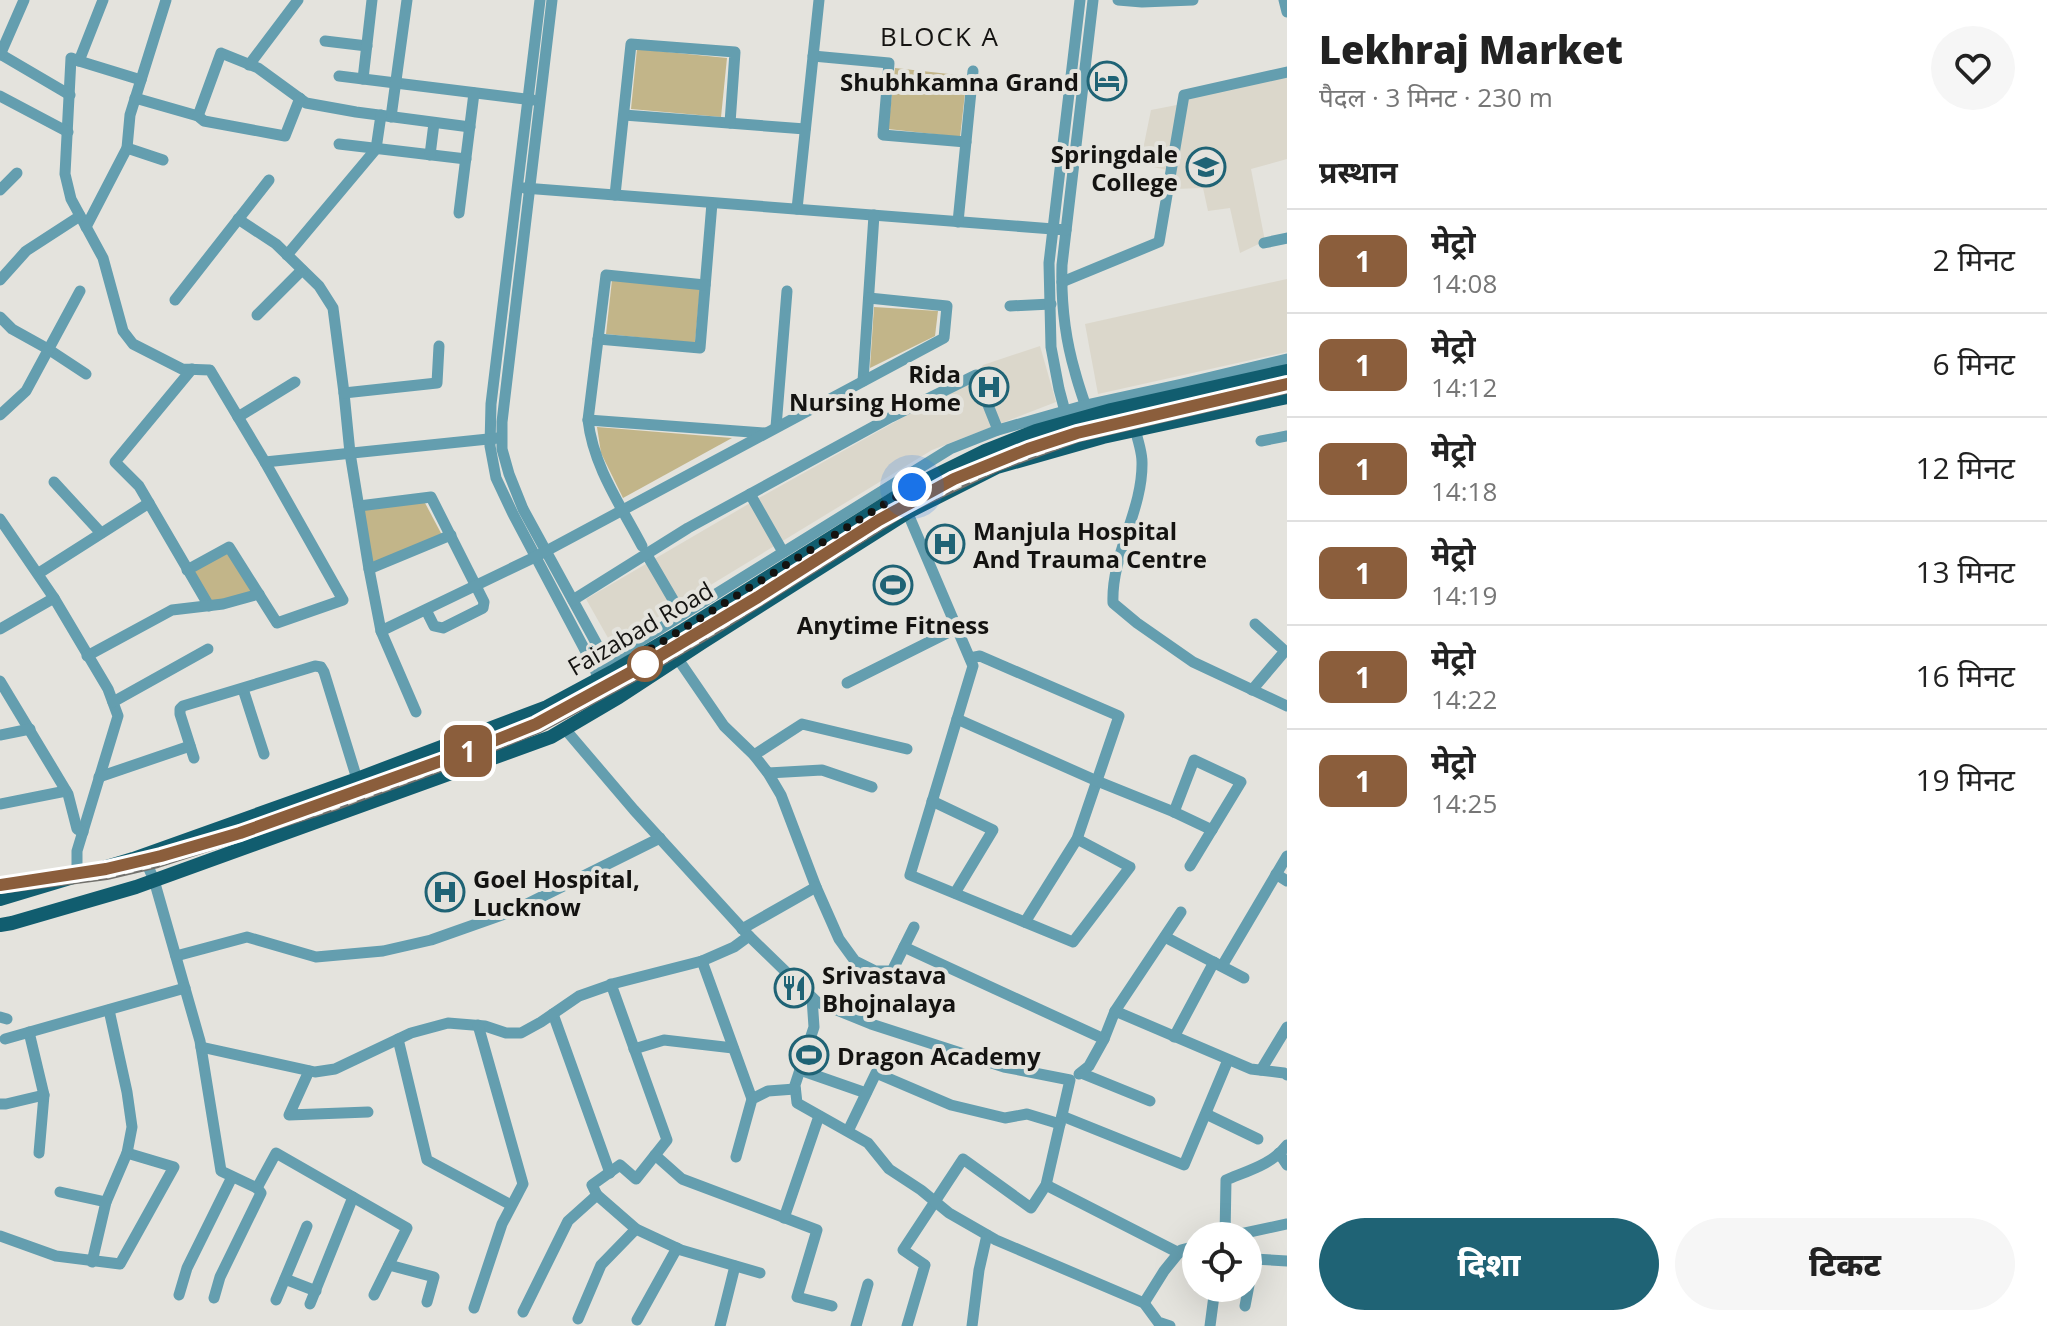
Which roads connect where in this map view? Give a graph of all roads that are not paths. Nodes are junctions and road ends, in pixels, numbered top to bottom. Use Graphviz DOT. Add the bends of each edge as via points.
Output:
graph roads {
  1 [pos="24,0"];
  2 [pos="166,0"];
  3 [pos="298,0"];
  4 [pos="372,0"];
  5 [pos="407,0"];
  6 [pos="540,0"];
  7 [pos="552,0"];
  8 [pos="819,0"];
  9 [pos="1080,0"];
  10 [pos="1093,0"];
  11 [pos="1118,0"];
  12 [pos="1193,0"];
  13 [pos="1284,0"];
  14 [pos="99,1"];
  15 [pos="1287,12"];
  16 [pos="325,41"];
  17 [pos="367,46"];
  18 [pos="0,54"];
  19 [pos="813,56"];
  20 [pos="79,61"];
  21 [pos="249,65"];
  22 [pos="973,71"];
  23 [pos="1287,72"];
  24 [pos="339,76"];
  25 [pos="363,79"];
  26 [pos="141,80"];
  27 [pos="395,83"];
  28 [pos="474,93"];
  29 [pos="70,95"];
  30 [pos="0,96"];
  31 [pos="135,98"];
  32 [pos="300,98"];
  33 [pos="534,101"];
  34 [pos="624,115"];
  35 [pos="198,116"];
  36 [pos="386,116"];
  37 [pos="434,123"];
  38 [pos="730,123"];
  39 [pos="470,127"];
  40 [pos="805,129"];
  41 [pos="68,132"];
  42 [pos="966,142"];
  43 [pos="339,144"];
  44 [pos="127,148"];
  45 [pos="376,149"];
  46 [pos="430,155"];
  47 [pos="466,159"];
  48 [pos="163,160"];
  49 [pos="17,173"];
  50 [pos="269,180"];
  51 [pos="517,188"];
  52 [pos="530,189"];
  53 [pos="0,190"];
  54 [pos="615,195"];
  55 [pos="712,203"];
  56 [pos="797,209"];
  57 [pos="459,213"];
  58 [pos="874,215"];
  59 [pos="80,216"];
  60 [pos="238,219"];
  61 [pos="958,222"];
  62 [pos="86,227"];
  63 [pos="1053,229"];
  64 [pos="1066,230"];
  65 [pos="1287,238"];
  66 [pos="1264,243"];
  67 [pos="287,255"];
  68 [pos="302,270"];
  69 [pos="0,280"];
  70 [pos="1062,282"];
  71 [pos="705,285"];
  72 [pos="80,291"];
  73 [pos="787,291"];
  74 [pos="869,298"];
  75 [pos="175,300"];
  76 [pos="1051,304"];
  77 [pos="1010,306"];
  78 [pos="257,315"];
  79 [pos="0,317"];
  80 [pos="598,339"];
  81 [pos="439,346"];
  82 [pos="48,349"];
  83 [pos="1287,359"];
  84 [pos="192,369"];
  85 [pos="1287,371"];
  86 [pos="86,374"];
  87 [pos="863,381"];
  88 [pos="295,382"];
  89 [pos="344,393"];
  90 [pos="1287,397"];
  91 [pos="1128,407"];
  92 [pos="1088,410"];
  93 [pos="1,411"];
  94 [pos="1066,416"];
  95 [pos="238,417"];
  96 [pos="588,420"];
  97 [pos="771,430"];
  98 [pos="998,430"];
  99 [pos="1135,431"];
  100 [pos="1287,436"];
  101 [pos="496,438"];
  102 [pos="1097,439"];
  103 [pos="1261,441"];
  104 [pos="1074,445"];
  105 [pos="350,453"];
  106 [pos="265,462"];
  107 [pos="54,482"];
  108 [pos="750,494"];
  109 [pos="900,495"];
  110 [pos="149,503"];
  111 [pos="359,506"];
  112 [pos="623,509"];
  113 [pos="908,512"];
  114 [pos="0,519"];
  115 [pos="101,533"];
  116 [pos="451,535"];
  117 [pos="645,550"];
  118 [pos="783,552"];
  119 [pos="540,554"];
  120 [pos="369,569"];
  121 [pos="187,570"];
  122 [pos="39,573"];
  123 [pos="477,585"];
  124 [pos="259,594"];
  125 [pos="54,598"];
  126 [pos="573,600"];
  127 [pos="209,606"];
  128 [pos="426,610"];
  129 [pos="682,615"];
  130 [pos="1255,624"];
  131 [pos="957,628"];
  132 [pos="0,629"];
  133 [pos="381,631"];
  134 [pos="208,649"];
  135 [pos="87,656"];
  136 [pos="970,658"];
  137 [pos="678,659"];
  138 [pos="603,671"];
  139 [pos="0,681"];
  140 [pos="847,683"];
  141 [pos="243,689"];
  142 [pos="1252,690"];
  143 [pos="619,697"];
  144 [pos="1284,701"];
  145 [pos="113,702"];
  146 [pos="416,712"];
  147 [pos="957,719"];
  148 [pos="30,729"];
  149 [pos="565,729"];
  150 [pos="0,735"];
  151 [pos="907,749"];
  152 [pos="264,754"];
  153 [pos="754,755"];
  154 [pos="768,773"];
  155 [pos="99,777"];
  156 [pos="357,779"];
  157 [pos="1097,781"];
  158 [pos="872,787"];
  159 [pos="66,791"];
  160 [pos="932,801"];
  161 [pos="0,804"];
  162 [pos="1174,812"];
  163 [pos="1212,830"];
  164 [pos="83,832"];
  165 [pos="660,838"];
  166 [pos="1077,839"];
  167 [pos="143,855"];
  168 [pos="1287,856"];
  169 [pos="1190,866"];
  170 [pos="77,875"];
  171 [pos="1282,878"];
  172 [pos="154,880"];
  173 [pos="816,887"];
  174 [pos="955,893"];
  175 [pos="0,899"];
  176 [pos="1181,912"];
  177 [pos="1025,922"];
  178 [pos="0,925"];
  179 [pos="914,927"];
  180 [pos="746,932"];
  181 [pos="1165,937"];
  182 [pos="904,947"];
  183 [pos="176,956"];
  184 [pos="702,961"];
  185 [pos="1218,964"];
  186 [pos="1244,978"];
  187 [pos="611,984"];
  188 [pos="185,988"];
  189 [pos="812,998"];
  190 [pos="109,1010"];
  191 [pos="1115,1011"];
  192 [pos="553,1014"];
  193 [pos="478,1025"];
  194 [pos="1287,1027"];
  195 [pos="29,1032"];
  196 [pos="1174,1037"];
  197 [pos="5,1039"];
  198 [pos="398,1039"];
  199 [pos="1104,1039"];
  200 [pos="201,1047"];
  201 [pos="733,1048"];
  202 [pos="634,1049"];
  203 [pos="1228,1060"];
  204 [pos="800,1070"];
  205 [pos="1261,1070"];
  206 [pos="309,1071"];
  207 [pos="1081,1073"];
  208 [pos="1287,1075"];
  209 [pos="1070,1080"];
  210 [pos="795,1089"];
  211 [pos="866,1093"];
  212 [pos="44,1095"];
  213 [pos="752,1099"];
  214 [pos="1150,1101"];
  215 [pos="0,1104"];
  216 [pos="368,1112"];
  217 [pos="1206,1114"];
  218 [pos="819,1116"];
  219 [pos="1061,1120"];
  220 [pos="848,1131"];
  221 [pos="1258,1139"];
  222 [pos="1283,1149"];
  223 [pos="39,1153"];
  224 [pos="127,1153"];
  225 [pos="655,1155"];
  226 [pos="736,1157"];
  227 [pos="1287,1165"];
  228 [pos="610,1173"];
  229 [pos="232,1177"];
  230 [pos="1046,1185"];
  231 [pos="257,1188"];
  232 [pos="60,1192"];
  233 [pos="597,1195"];
  234 [pos="353,1197"];
  235 [pos="934,1201"];
  236 [pos="106,1202"];
  237 [pos="511,1205"];
  238 [pos="784,1218"];
  239 [pos="1225,1222"];
  240 [pos="1287,1224"];
  241 [pos="307,1226"];
  242 [pos="636,1229"];
  243 [pos="1262,1229"];
  244 [pos="987,1235"];
  245 [pos="0,1236"];
  246 [pos="677,1248"];
  247 [pos="1182,1250"];
  248 [pos="1179,1253"];
  249 [pos="1287,1261"];
  250 [pos="92,1262"];
  251 [pos="389,1265"];
  252 [pos="735,1266"];
  253 [pos="760,1273"];
  254 [pos="285,1279"];
  255 [pos="868,1284"];
  256 [pos="316,1291"];
  257 [pos="179,1295"];
  258 [pos="374,1295"];
  259 [pos="214,1298"];
  260 [pos="276,1300"];
  261 [pos="427,1302"];
  262 [pos="1213,1302"];
  263 [pos="1144,1303"];
  264 [pos="310,1304"];
  265 [pos="832,1306"];
  266 [pos="1245,1306"];
  267 [pos="474,1308"];
  268 [pos="523,1312"];
  269 [pos="578,1319"];
  270 [pos="637,1320"];
  271 [pos="720,1326"];
  272 [pos="856,1326"];
  273 [pos="907,1326"];
  274 [pos="972,1326"];
  275 [pos="1170,1326"];
  276 [pos="1210,1326"];
  1 -- 18 [label="street"];
  2 -- 26 [label="street"];
  3 -- 21 [label="street"];
  4 -- 17 [label="street"];
  5 -- 27 [label="street"];
  6 -- 33 [label="street"];
  7 -- 33 [label="street"];
  8 -- 19 [label="street"];
  9 -- 63 [label="street"];
  10 -- 64 [label="street"];
  11 -- 12 [label="street"];
  13 -- 15 [label="street"];
  14 -- 20 [label="street"];
  16 -- 17 [label="street"];
  17 -- 25 [label="street"];
  18 -- 29 [label="street"];
  19 -- 40 [label="street"];
  19 -- 42 [label="street" via="889,63 883,135"];
  20 -- 26 [label="street"];
  20 -- 29 [label="street" via="71,58"];
  21 -- 32 [label="street"];
  21 -- 35 [label="street" via="221,53"];
  22 -- 42 [label="street"];
  23 -- 70 [label="street" via="1184,95 1159,242"];
  24 -- 25 [label="street"];
  25 -- 27 [label="street"];
  26 -- 31 [label="street"];
  27 -- 28 [label="street"];
  27 -- 36 [label="street"];
  28 -- 33 [label="street"];
  28 -- 39 [label="street"];
  29 -- 41 [label="street"];
  30 -- 41 [label="street"];
  31 -- 35 [label="street"];
  31 -- 44 [label="street"];
  32 -- 35 [label="street" via="285,136"];
  32 -- 36 [label="street"];
  33 -- 51 [label="street"];
  33 -- 52 [label="street"];
  34 -- 38 [label="street"];
  34 -- 38 [label="street" via="631,44 735,52"];
  34 -- 54 [label="street"];
  36 -- 37 [label="street"];
  36 -- 45 [label="street"];
  37 -- 39 [label="street"];
  37 -- 46 [label="street"];
  38 -- 40 [label="street"];
  39 -- 47 [label="street"];
  40 -- 56 [label="street"];
  41 -- 59 [label="street" via="65,174"];
  42 -- 61 [label="street"];
  43 -- 45 [label="street"];
  44 -- 48 [label="street"];
  44 -- 62 [label="street"];
  45 -- 46 [label="street"];
  45 -- 67 [label="street"];
  46 -- 47 [label="street"];
  47 -- 57 [label="street"];
  49 -- 53 [label="street"];
  50 -- 60 [label="street"];
  51 -- 52 [label="street"];
  51 -- 101 [label="street" via="491,404"];
  52 -- 54 [label="street"];
  52 -- 101 [label="street"];
  54 -- 55 [label="street"];
  55 -- 56 [label="street"];
  55 -- 71 [label="street"];
  56 -- 58 [label="street"];
  58 -- 61 [label="street"];
  58 -- 74 [label="street"];
  59 -- 62 [label="street"];
  59 -- 69 [label="street" via="26,251"];
  60 -- 67 [label="street"];
  60 -- 75 [label="street"];
  61 -- 63 [label="street"];
  62 -- 84 [label="street" via="103,258 123,331 133,344"];
  63 -- 64 [label="street"];
  63 -- 76 [label="street"];
  64 -- 70 [label="street"];
  65 -- 66 [label="street"];
  67 -- 68 [label="street"];
  68 -- 78 [label="street"];
  68 -- 89 [label="street" via="333,308"];
  70 -- 92 [label="street" via="1075,373"];
  71 -- 80 [label="street" via="606,275"];
  71 -- 80 [label="street" via="700,348"];
  72 -- 82 [label="street"];
  73 -- 97 [label="street"];
  74 -- 87 [label="street"];
  74 -- 87 [label="street" via="947,306 944,338"];
  76 -- 77 [label="street"];
  76 -- 94 [label="street" via="1051,347"];
  79 -- 82 [label="street"];
  80 -- 96 [label="street"];
  81 -- 89 [label="street" via="437,383"];
  82 -- 86 [label="street"];
  82 -- 93 [label="street" via="26,391"];
  83 -- 92 [label="street"];
  84 -- 95 [label="street" via="210,370"];
  84 -- 110 [label="street" via="115,462"];
  85 -- 91 [label="main road, Faizabad Road"];
  87 -- 97 [label="street"];
  88 -- 95 [label="street"];
  89 -- 105 [label="street"];
  90 -- 99 [label="main road, Faizabad Road"];
  91 -- 92 [label="main road, Faizabad Road"];
  91 -- 99 [label="street"];
  92 -- 94 [label="main road, Faizabad Road"];
  92 -- 102 [label="street"];
  94 -- 98 [label="street"];
  94 -- 104 [label="street"];
  94 -- 109 [label="main road, Faizabad Road"];
  95 -- 106 [label="street"];
  96 -- 97 [label="street"];
  96 -- 112 [label="street" via="590,442"];
  97 -- 112 [label="street"];
  98 -- 108 [label="street" via="976,375"];
  98 -- 118 [label="street" via="950,449"];
  99 -- 102 [label="main road, Faizabad Road"];
  99 -- 142 [label="street" via="1142,461 1137,501 1118,562 1113,603 1193,662"];
  100 -- 103 [label="street"];
  101 -- 105 [label="street"];
  101 -- 119 [label="street" via="496,478"];
  102 -- 104 [label="main road, Faizabad Road"];
  104 -- 113 [label="main road, Faizabad Road" via="997,467"];
  105 -- 106 [label="street"];
  105 -- 111 [label="street"];
  106 -- 124 [label="street" via="343,600 277,623"];
  107 -- 115 [label="street"];
  108 -- 117 [label="street"];
  108 -- 118 [label="street"];
  109 -- 113 [label="street"];
  109 -- 138 [label="main road, Faizabad Road"];
  110 -- 115 [label="street"];
  110 -- 121 [label="street"];
  111 -- 116 [label="street" via="431,497"];
  111 -- 120 [label="street"];
  112 -- 117 [label="street"];
  112 -- 119 [label="street"];
  113 -- 131 [label="street"];
  113 -- 137 [label="main road, Faizabad Road"];
  114 -- 122 [label="street"];
  115 -- 122 [label="street"];
  116 -- 120 [label="street"];
  116 -- 123 [label="street"];
  117 -- 126 [label="street"];
  117 -- 129 [label="street"];
  118 -- 129 [label="street"];
  119 -- 123 [label="street"];
  119 -- 126 [label="street"];
  119 -- 138 [label="street"];
  120 -- 133 [label="street"];
  121 -- 124 [label="street" via="229,547"];
  121 -- 127 [label="street"];
  122 -- 125 [label="street"];
  123 -- 128 [label="street"];
  123 -- 128 [label="street" via="483,608 443,628 434,626"];
  124 -- 127 [label="street"];
  125 -- 132 [label="street"];
  125 -- 135 [label="street"];
  126 -- 138 [label="street"];
  127 -- 135 [label="street" via="172,610"];
  128 -- 133 [label="street"];
  129 -- 138 [label="street"];
  130 -- 142 [label="street" via="1285,651"];
  131 -- 136 [label="street"];
  131 -- 140 [label="street"];
  133 -- 146 [label="street"];
  134 -- 145 [label="street"];
  135 -- 145 [label="street"];
  136 -- 147 [label="street" via="973,666"];
  136 -- 157 [label="street" via="980,656 1119,716"];
  137 -- 143 [label="main road, Faizabad Road"];
  137 -- 153 [label="street" via="724,726"];
  138 -- 143 [label="street"];
  138 -- 156 [label="main road, Faizabad Road" via="547,707"];
  139 -- 148 [label="street"];
  141 -- 152 [label="street"];
  141 -- 155 [label="street" via="180,709 192,752"];
  141 -- 156 [label="street" via="321,667"];
  142 -- 144 [label="street"];
  143 -- 149 [label="main road, Faizabad Road"];
  145 -- 155 [label="street" via="118,716"];
  147 -- 157 [label="street"];
  147 -- 160 [label="street"];
  148 -- 150 [label="street"];
  148 -- 159 [label="street"];
  149 -- 165 [label="street"];
  149 -- 172 [label="main road, Faizabad Road"];
  151 -- 153 [label="street" via="802,724"];
  153 -- 154 [label="street"];
  154 -- 158 [label="street" via="822,770"];
  154 -- 173 [label="street"];
  155 -- 164 [label="street"];
  156 -- 167 [label="main road, Faizabad Road"];
  157 -- 162 [label="street"];
  157 -- 166 [label="street"];
  159 -- 161 [label="street"];
  159 -- 164 [label="street" via="77,829"];
  160 -- 174 [label="street" via="910,875"];
  160 -- 174 [label="street" via="993,830"];
  162 -- 163 [label="street"];
  162 -- 163 [label="street" via="1194,760 1241,782"];
  163 -- 169 [label="street"];
  164 -- 170 [label="street"];
  165 -- 180 [label="street"];
  165 -- 183 [label="street" via="513,911 431,940 316,957 247,937"];
  166 -- 177 [label="street"];
  166 -- 177 [label="street" via="1130,867 1073,942"];
  167 -- 170 [label="main road, Faizabad Road"];
  167 -- 172 [label="street"];
  168 -- 171 [label="street"];
  170 -- 175 [label="main road, Faizabad Road"];
  171 -- 185 [label="street"];
  172 -- 178 [label="main road, Faizabad Road"];
  172 -- 183 [label="street"];
  173 -- 180 [label="street"];
  173 -- 182 [label="street" via="855,961 875,971 892,971"];
  174 -- 177 [label="street"];
  176 -- 181 [label="street"];
  179 -- 182 [label="street"];
  180 -- 184 [label="street" via="734,947"];
  180 -- 189 [label="street"];
  181 -- 185 [label="street"];
  181 -- 191 [label="street"];
  182 -- 199 [label="street"];
  183 -- 188 [label="street"];
  184 -- 187 [label="street"];
  184 -- 201 [label="street"];
  185 -- 186 [label="street"];
  185 -- 196 [label="street"];
  187 -- 192 [label="street" via="579,996"];
  187 -- 202 [label="street"];
  188 -- 190 [label="street"];
  188 -- 200 [label="street"];
  189 -- 204 [label="street" via="814,1027"];
  189 -- 209 [label="street" via="871,1024 989,1062"];
  190 -- 195 [label="street"];
  190 -- 224 [label="street" via="132,1127"];
  191 -- 196 [label="street"];
  191 -- 199 [label="street"];
  192 -- 193 [label="street" via="521,1033"];
  192 -- 228 [label="street"];
  193 -- 198 [label="street" via="448,1023"];
  193 -- 237 [label="street" via="523,1184"];
  194 -- 205 [label="street"];
  195 -- 197 [label="street"];
  195 -- 212 [label="street"];
  196 -- 203 [label="street"];
  198 -- 206 [label="street" via="335,1069"];
  198 -- 237 [label="street" via="427,1160"];
  199 -- 207 [label="street"];
  200 -- 206 [label="street"];
  200 -- 229 [label="street" via="221,1171"];
  201 -- 202 [label="street" via="664,1040"];
  201 -- 213 [label="street"];
  202 -- 225 [label="street" via="667,1140"];
  203 -- 205 [label="street"];
  203 -- 217 [label="street"];
  204 -- 210 [label="street"];
  204 -- 211 [label="street"];
  205 -- 208 [label="street"];
  206 -- 216 [label="street" via="289,1115"];
  207 -- 209 [label="street"];
  207 -- 214 [label="street"];
  209 -- 219 [label="street"];
  210 -- 213 [label="street" via="768,1091"];
  210 -- 218 [label="street" via="797,1103"];
  211 -- 219 [label="street" via="876,1073 951,1105 1005,1118 1027,1114"];
  211 -- 220 [label="street"];
  212 -- 215 [label="street"];
  212 -- 223 [label="street"];
  213 -- 226 [label="street"];
  217 -- 219 [label="street" via="1184,1165"];
  217 -- 221 [label="street"];
  218 -- 220 [label="street"];
  218 -- 238 [label="street"];
  219 -- 230 [label="street"];
  220 -- 235 [label="street"];
  222 -- 227 [label="street"];
  222 -- 239 [label="street" via="1226,1180"];
  224 -- 236 [label="street"];
  224 -- 250 [label="street" via="174,1167 120,1264"];
  225 -- 228 [label="street" via="636,1179 620,1165"];
  225 -- 238 [label="street" via="682,1179"];
  228 -- 233 [label="street" via="592,1185"];
  229 -- 231 [label="street"];
  229 -- 257 [label="street"];
  230 -- 235 [label="street" via="1031,1208 963,1159"];
  230 -- 248 [label="street"];
  231 -- 234 [label="street" via="276,1153"];
  231 -- 259 [label="street" via="261,1193"];
  232 -- 236 [label="street"];
  233 -- 242 [label="street"];
  233 -- 268 [label="street" via="568,1221"];
  234 -- 251 [label="street" via="407,1228"];
  234 -- 256 [label="street"];
  235 -- 244 [label="street"];
  235 -- 273 [label="street" via="903,1250 925,1265"];
  236 -- 250 [label="street"];
  237 -- 267 [label="street"];
  238 -- 265 [label="street" via="817,1230 797,1297"];
  240 -- 243 [label="street"];
  241 -- 254 [label="street"];
  242 -- 246 [label="street"];
  242 -- 269 [label="street" via="601,1265"];
  244 -- 263 [label="street"];
  244 -- 274 [label="street"];
  245 -- 250 [label="street" via="56,1256"];
  246 -- 252 [label="street"];
  246 -- 270 [label="street"];
  247 -- 248 [label="street"];
  248 -- 263 [label="street"];
  249 -- 266 [label="street" via="1254,1259"];
  251 -- 258 [label="street"];
  251 -- 261 [label="street" via="434,1277"];
  252 -- 253 [label="street"];
  252 -- 271 [label="street"];
  254 -- 256 [label="street"];
  254 -- 260 [label="street"];
  255 -- 272 [label="street"];
  256 -- 264 [label="street"];
  262 -- 276 [label="street"];
  263 -- 275 [label="street" via="1158,1322"];
}
